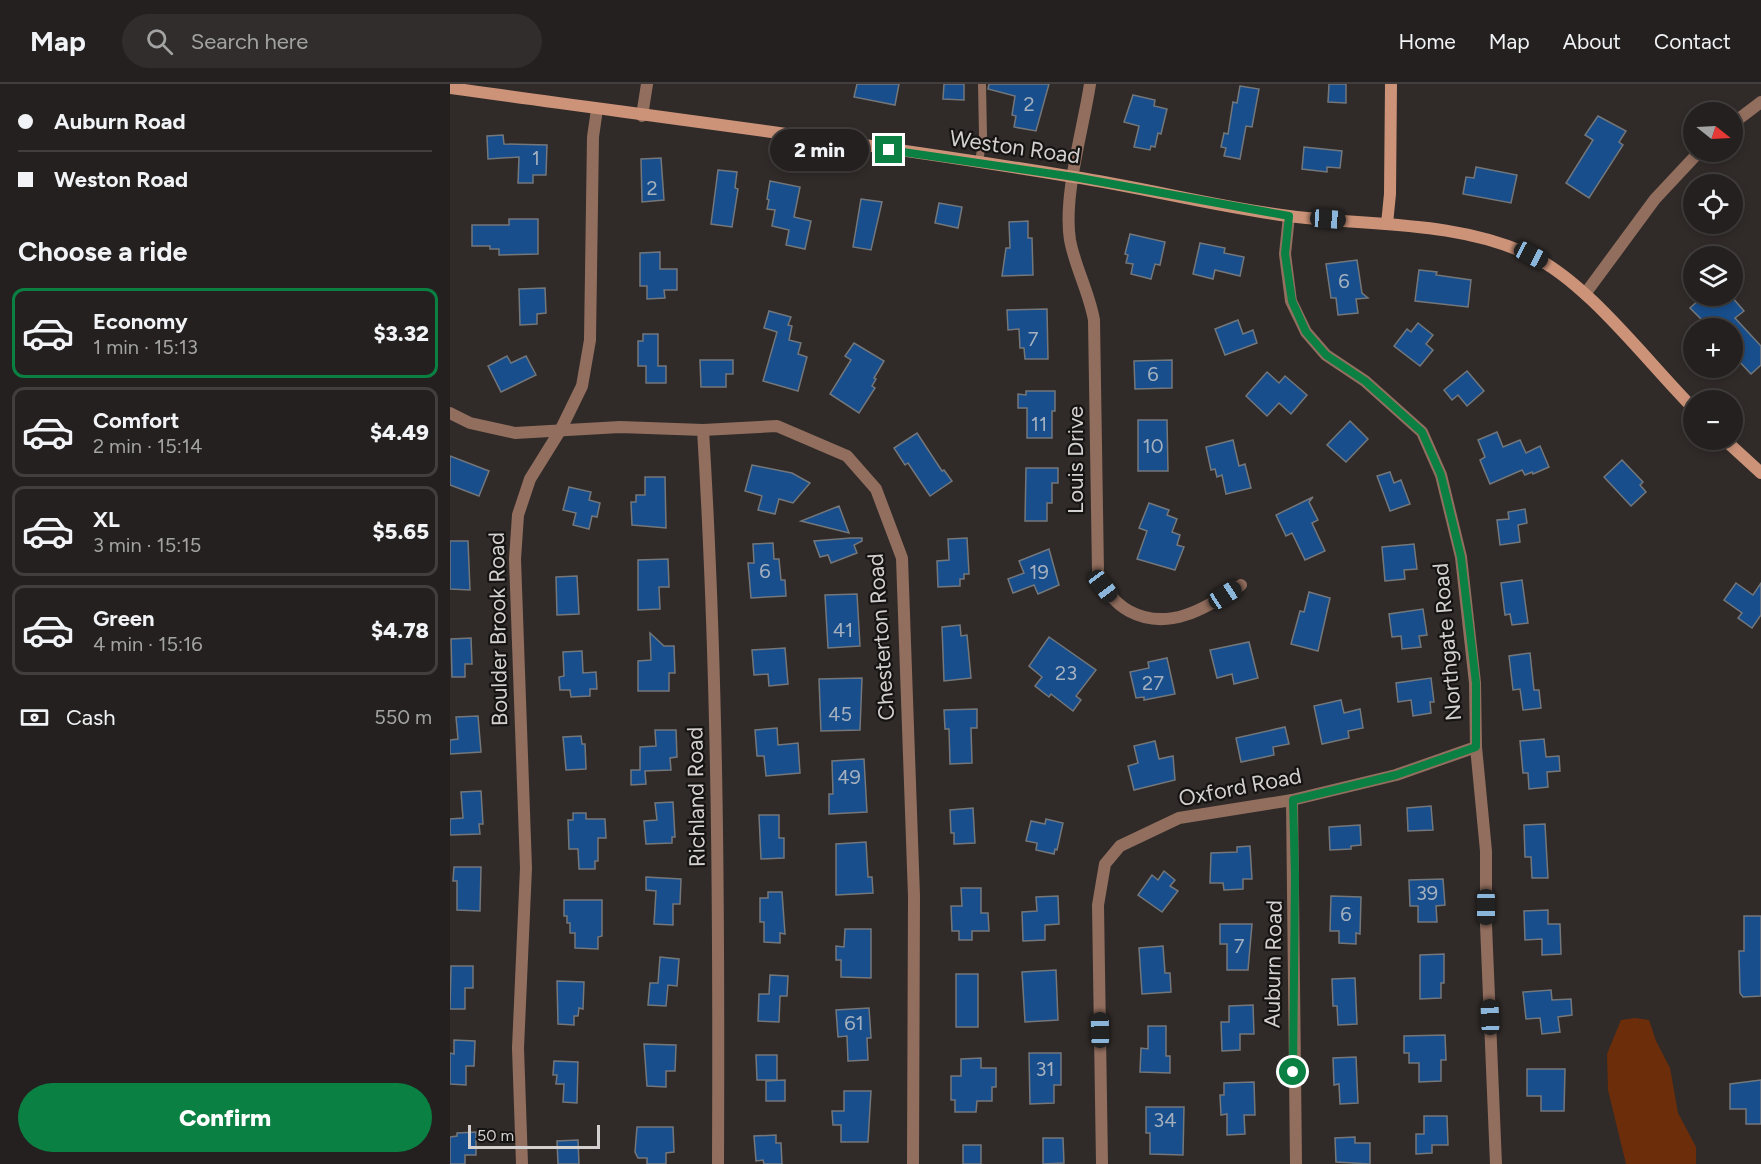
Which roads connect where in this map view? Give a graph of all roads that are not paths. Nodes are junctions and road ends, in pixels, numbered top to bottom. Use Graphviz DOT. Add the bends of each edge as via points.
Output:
graph roads {
  1 [pos="647,84"];
  2 [pos="982,84"];
  3 [pos="1090,84"];
  4 [pos="1391,84"];
  5 [pos="450,88"];
  6 [pos="1761,102"];
  7 [pos="597,109"];
  8 [pos="642,116"];
  9 [pos="1743,116"];
  10 [pos="1690,162"];
  11 [pos="979,163"];
  12 [pos="1074,177"];
  13 [pos="1289,216"];
  14 [pos="1387,224"];
  15 [pos="1585,294"];
  16 [pos="1683,397"];
  17 [pos="450,413"];
  18 [pos="561,429"];
  19 [pos="703,430"];
  20 [pos="1736,450"];
  21 [pos="1761,473"];
  22 [pos="1242,585"];
  23 [pos="1476,747"];
  24 [pos="1293,800"];
  25 [pos="522,1164"];
  26 [pos="718,1164"];
  27 [pos="913,1164"];
  28 [pos="1102,1164"];
  29 [pos="1296,1164"];
  30 [pos="1496,1164"];
  1 -- 8 [label="street"];
  2 -- 11 [label="lane"];
  3 -- 12 [label="street, Louis Drive"];
  4 -- 14 [label="main road"];
  5 -- 7 [label="main road, Weston Road"];
  6 -- 9 [label="street"];
  7 -- 8 [label="main road, Weston Road"];
  7 -- 18 [label="street, Boulder Brook Road" via="593,137 590,340 582,386"];
  8 -- 11 [label="main road, Weston Road"];
  10 -- 15 [label="street" via="1655,199"];
  11 -- 12 [label="main road, Weston Road"];
  12 -- 13 [label="main road, Weston Road"];
  12 -- 22 [label="street, Louis Drive" via="1070,240 1094,320 1096,555 1103,586 1123,608 1162,620 1193,613"];
  13 -- 14 [label="main road, Weston Road"];
  13 -- 23 [label="street, Northgate Road" via="1285,254 1292,301 1306,332 1326,355 1365,381 1422,432 1441,475 1461,557 1476,683"];
  14 -- 15 [label="main road, Weston Road" via="1510,246 1548,264"];
  15 -- 16 [label="main road, Weston Road"];
  17 -- 18 [label="street, Chesterton Road" via="470,423 515,432"];
  18 -- 19 [label="street, Chesterton Road"];
  18 -- 25 [label="street, Boulder Brook Road" via="530,479 518,515 515,558 526,868 518,1048"];
  19 -- 26 [label="street, Richland Road" via="711,557 719,852"];
  19 -- 27 [label="street, Chesterton Road" via="777,426 847,456 876,489 902,558 914,896"];
  20 -- 21 [label="main road"];
  23 -- 24 [label="street, Oxford Road" via="1396,775"];
  23 -- 30 [label="street, Northgate Road" via="1486,851"];
  24 -- 28 [label="street, Oxford Road" via="1179,818 1123,843 1105,864 1098,905"];
  24 -- 29 [label="street, Auburn Road"];
}
